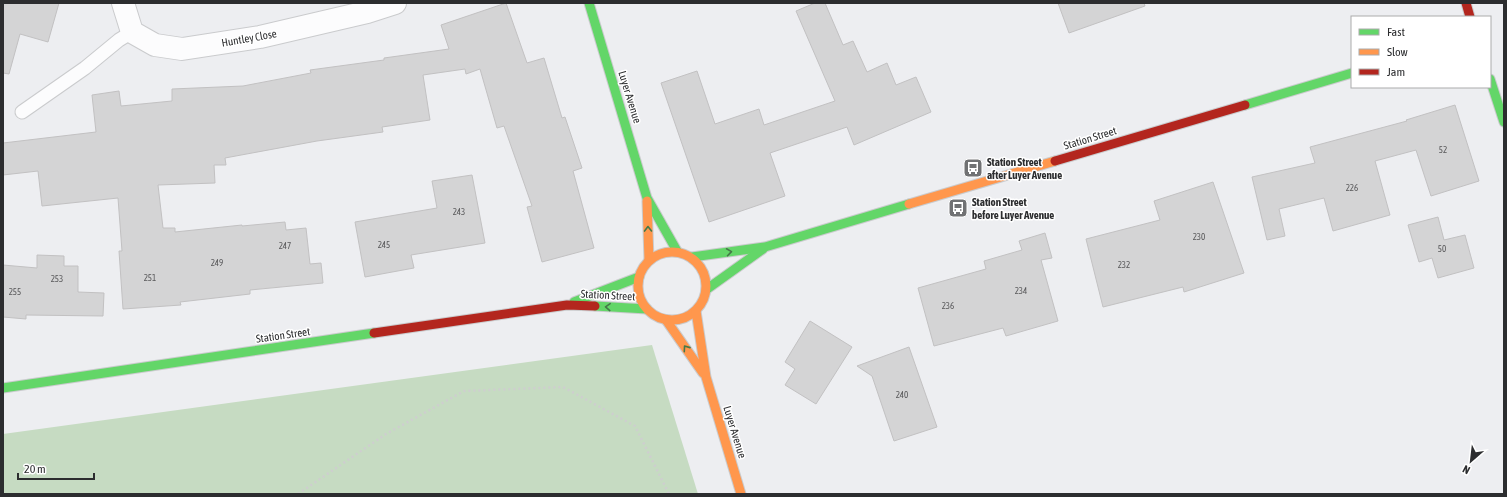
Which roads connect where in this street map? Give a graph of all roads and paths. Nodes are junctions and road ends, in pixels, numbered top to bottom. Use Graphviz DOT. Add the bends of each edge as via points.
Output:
graph roads {
  1 [pos="123,3"];
  2 [pos="395,3"];
  3 [pos="589,3"];
  4 [pos="1466,3"];
  5 [pos="1470,16"];
  6 [pos="132,32"];
  7 [pos="1351,73"];
  8 [pos="1491,82"];
  9 [pos="22,112"];
  10 [pos="1504,122"];
  11 [pos="647,198"];
  12 [pos="765,247"];
  13 [pos="677,251"];
  14 [pos="692,257"];
  15 [pos="649,260"];
  16 [pos="639,277"];
  17 [pos="707,289"];
  18 [pos="567,305"];
  19 [pos="647,309"];
  20 [pos="696,311"];
  21 [pos="666,320"];
  22 [pos="706,377"];
  23 [pos="3,388"];
  24 [pos="298,494"];
  25 [pos="669,494"];
  26 [pos="741,494"];
  1 -- 6 [label="street"];
  2 -- 6 [label="street, Huntley Close" via="260,37 182,49 155,45"];
  3 -- 11 [label="street, Luyer Avenue"];
  4 -- 5 [label="street"];
  6 -- 9 [label="lane" via="86,68"];
  7 -- 12 [label="street, Station Street"];
  8 -- 10 [label="street"];
  11 -- 13 [label="street, Luyer Avenue"];
  15 -- 11 [label="street, Luyer Avenue, one-way"];
  14 -- 12 [label="street, Station Street, one-way"];
  12 -- 17 [label="street, Station Street"];
  13 -- 14 [label="street"];
  13 -- 15 [label="street" via="662,253"];
  14 -- 17 [label="street" via="704,271"];
  15 -- 16 [label="street"];
  16 -- 18 [label="street, Station Street"];
  16 -- 19 [label="street" via="638,288"];
  17 -- 20 [label="street" via="704,301"];
  19 -- 18 [label="street, Station Street, one-way"];
  18 -- 23 [label="street, Station Street"];
  19 -- 21 [label="street"];
  20 -- 21 [label="street" via="682,319"];
  20 -- 22 [label="street, Luyer Avenue"];
  22 -- 21 [label="street, Luyer Avenue, one-way"];
  22 -- 26 [label="street, Luyer Avenue"];
  24 -- 25 [label="path" via="386,434 464,391 563,387 634,426"];
}
